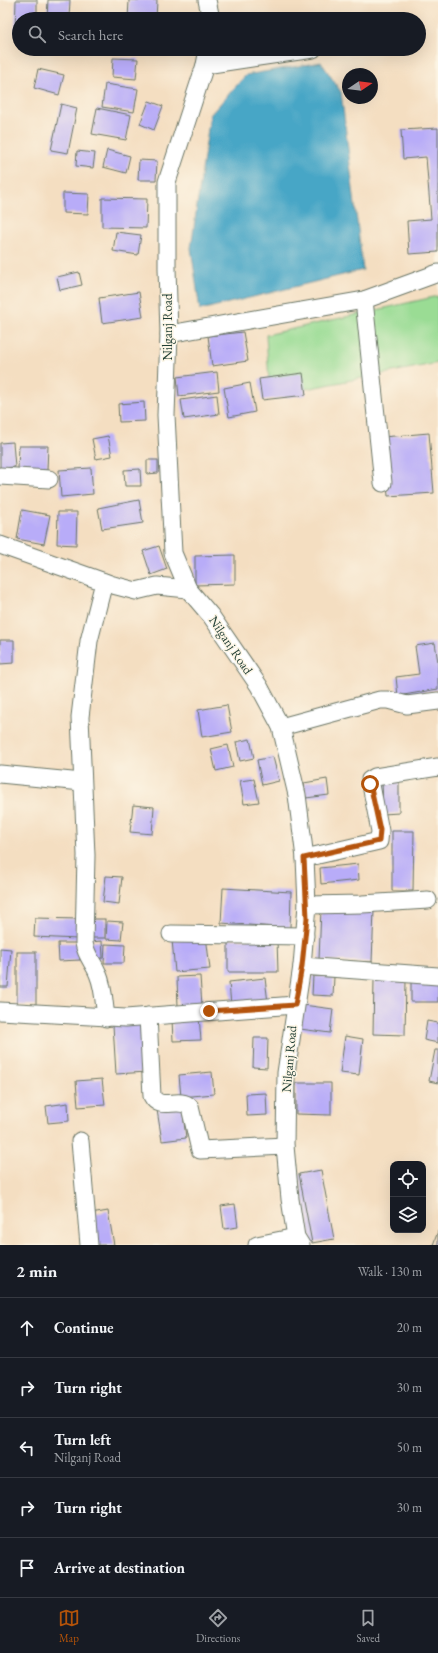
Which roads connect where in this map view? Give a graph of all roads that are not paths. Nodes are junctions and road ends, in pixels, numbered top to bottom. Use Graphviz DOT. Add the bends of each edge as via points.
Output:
graph roads {
  1 [pos="207,0"];
  2 [pos="210,12"];
  3 [pos="220,56"];
  4 [pos="207,57"];
  5 [pos="438,273"];
  6 [pos="364,300"];
  7 [pos="169,334"];
  8 [pos="0,476"];
  9 [pos="49,479"];
  10 [pos="383,483"];
  11 [pos="0,545"];
  12 [pos="104,582"];
  13 [pos="188,589"];
  14 [pos="438,701"];
  15 [pos="281,727"];
  16 [pos="438,767"];
  17 [pos="0,774"];
  18 [pos="82,782"];
  19 [pos="304,858"];
  20 [pos="428,900"];
  21 [pos="307,905"];
  22 [pos="171,934"];
  23 [pos="305,936"];
  24 [pos="302,966"];
  25 [pos="438,976"];
  26 [pos="295,1005"];
  27 [pos="0,1011"];
  28 [pos="148,1016"];
  29 [pos="106,1018"];
  30 [pos="80,1141"];
  31 [pos="285,1146"];
  32 [pos="298,1241"];
  33 [pos="278,1243"];
  34 [pos="89,1245"];
  35 [pos="257,1245"];
  1 -- 2 [label="street"];
  3 -- 4 [label="street"];
  4 -- 7 [label="street, Nilganj Road" via="168,182"];
  5 -- 6 [label="street"];
  6 -- 7 [label="street"];
  6 -- 10 [label="street"];
  7 -- 13 [label="street, Nilganj Road" via="166,415 173,553"];
  8 -- 9 [label="street"];
  11 -- 12 [label="street"];
  12 -- 13 [label="street" via="136,591 157,586"];
  12 -- 18 [label="street" via="89,641 80,717"];
  13 -- 15 [label="street, Nilganj Road" via="211,616 254,680"];
  14 -- 15 [label="street" via="407,705 380,700"];
  15 -- 19 [label="street, Nilganj Road" via="297,795"];
  16 -- 19 [label="street" via="375,777 370,780 380,830 379,841"];
  17 -- 18 [label="street"];
  18 -- 29 [label="street" via="86,881 85,953 98,974"];
  19 -- 21 [label="street, Nilganj Road"];
  20 -- 21 [label="street"];
  21 -- 23 [label="street, Nilganj Road"];
  22 -- 23 [label="street"];
  23 -- 24 [label="street, Nilganj Road"];
  24 -- 25 [label="street"];
  24 -- 26 [label="street, Nilganj Road"];
  26 -- 28 [label="street"];
  26 -- 31 [label="street, Nilganj Road" via="286,1073"];
  27 -- 29 [label="street"];
  28 -- 29 [label="street"];
  28 -- 31 [label="street" via="152,1096 155,1102 160,1104 184,1103 190,1106 200,1150"];
  30 -- 34 [label="street"];
  31 -- 32 [label="street, Nilganj Road" via="290,1199"];
  32 -- 33 [label="street"];
  33 -- 35 [label="street"];
}
